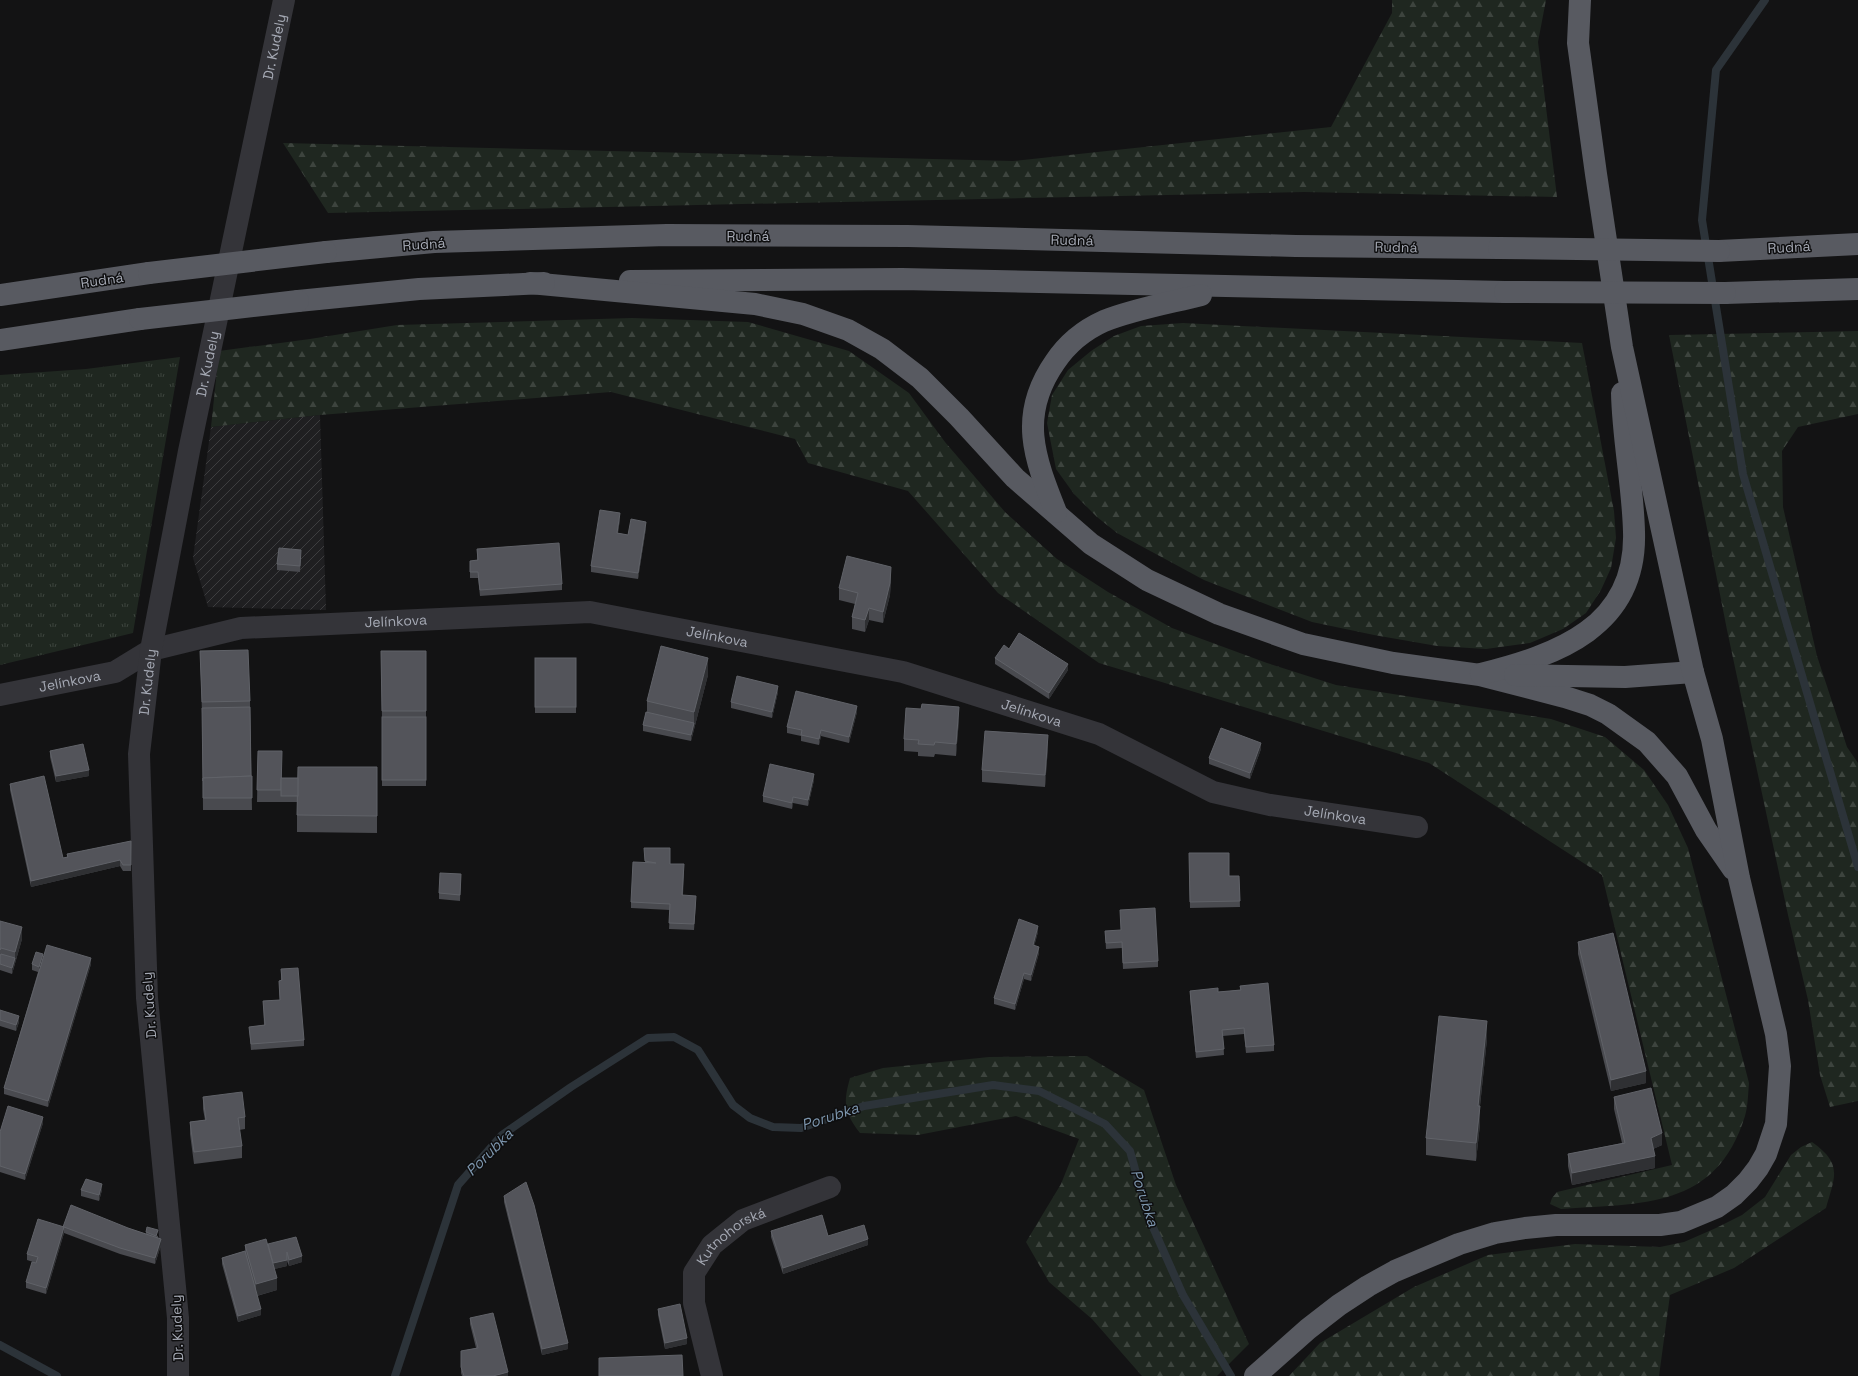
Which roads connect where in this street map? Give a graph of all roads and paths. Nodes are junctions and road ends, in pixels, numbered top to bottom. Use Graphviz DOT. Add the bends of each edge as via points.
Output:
graph roads {
  1 [pos="284,0"];
  2 [pos="1580,0"];
  3 [pos="1858,244"];
  4 [pos="530,283"];
  5 [pos="1231,288"];
  6 [pos="1858,288"];
  7 [pos="0,295"];
  8 [pos="0,340"];
  9 [pos="1622,347"];
  10 [pos="1056,513"];
  11 [pos="151,650"];
  12 [pos="1693,672"];
  13 [pos="1480,675"];
  14 [pos="0,695"];
  15 [pos="1417,827"];
  16 [pos="1739,878"];
  17 [pos="830,1187"];
  18 [pos="178,1376"];
  19 [pos="712,1376"];
  20 [pos="1254,1376"];
  1 -- 11 [label="street, Dr. Kudely" via="189,451"];
  2 -- 9 [label="highway" via="1578,43"];
  3 -- 7 [label="highway, Rudná, bridge" via="1719,250 1296,246 908,236 667,235 434,242 149,273"];
  4 -- 5 [label="highway" via="902,279"];
  4 -- 8 [label="highway, bridge" via="419,289 298,301 140,318"];
  4 -- 10 [label="highway" via="755,304 803,314 838,326 882,349 920,378 1006,470"];
  5 -- 6 [label="highway, bridge" via="1725,293"];
  5 -- 10 [label="highway" via="1154,306 1103,322 1081,334 1057,359 1038,392 1033,408 1032,428 1037,461"];
  9 -- 12 [label="highway"];
  9 -- 13 [label="highway" via="1623,419 1634,534 1633,555 1627,580 1607,615 1579,638 1538,658"];
  10 -- 13 [label="highway" via="1091,544 1132,572 1177,595 1239,621 1302,644 1393,663"];
  11 -- 14 [label="street, Jelínkova" via="115,672"];
  11 -- 15 [label="street, Jelínkova" via="242,628 590,612 903,672 1099,734 1213,792 1270,805"];
  11 -- 18 [label="street, Dr. Kudely" via="139,754 147,998 178,1318"];
  12 -- 13 [label="highway" via="1625,677"];
  12 -- 16 [label="highway" via="1712,739"];
  13 -- 16 [label="highway" via="1580,701 1600,709 1647,742 1677,776 1706,830"];
  16 -- 20 [label="highway" via="1776,1034 1780,1066 1776,1124 1766,1154 1748,1181 1717,1207 1681,1222 1660,1225 1556,1225 1525,1228 1495,1233 1459,1244 1395,1271 1368,1286 1339,1305"];
  17 -- 19 [label="street, Kutnohorská" via="743,1220 712,1245 694,1273 694,1303"];
}
